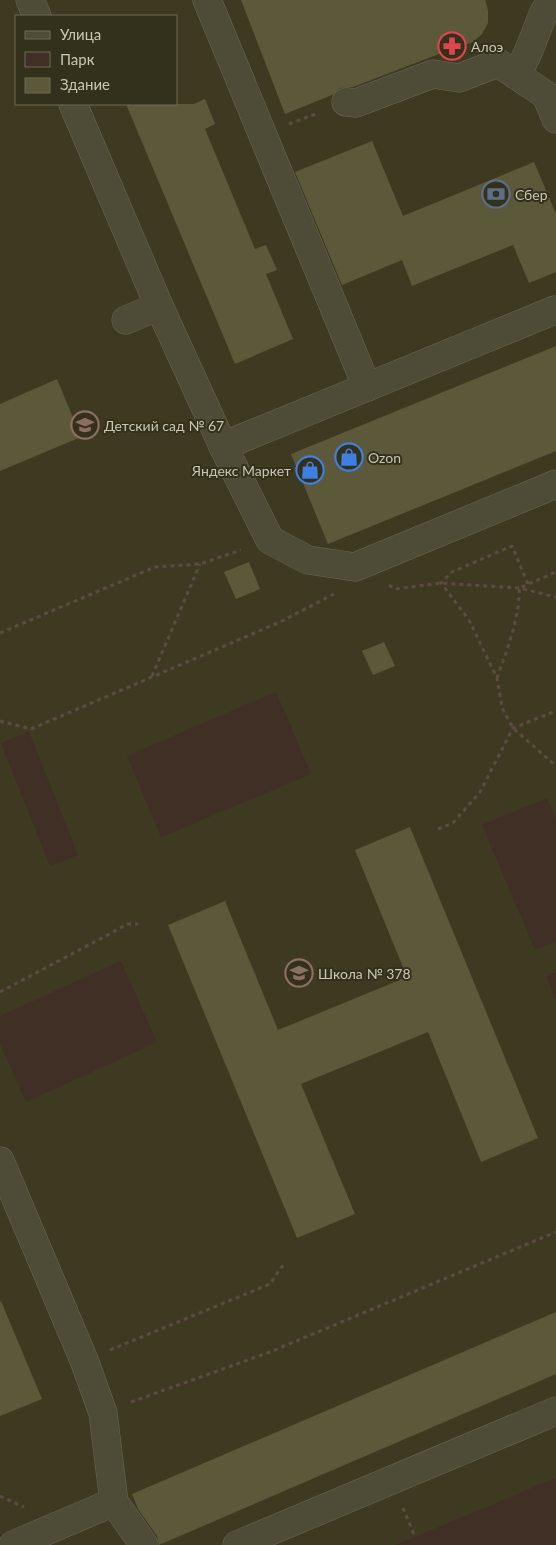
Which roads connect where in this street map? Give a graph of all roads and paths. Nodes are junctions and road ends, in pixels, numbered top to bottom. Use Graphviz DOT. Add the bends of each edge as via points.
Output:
graph roads {
  1 [pos="30,0"];
  2 [pos="207,0"];
  3 [pos="553,0"];
  4 [pos="36,15"];
  5 [pos="516,75"];
  6 [pos="346,102"];
  7 [pos="73,105"];
  8 [pos="304,118"];
  9 [pos="556,119"];
  10 [pos="291,124"];
  11 [pos="159,306"];
  12 [pos="555,310"];
  13 [pos="126,320"];
  14 [pos="367,387"];
  15 [pos="223,446"];
  16 [pos="556,484"];
  17 [pos="270,540"];
  18 [pos="200,564"];
  19 [pos="556,572"];
  20 [pos="441,583"];
  21 [pos="386,584"];
  22 [pos="528,584"];
  23 [pos="519,588"];
  24 [pos="338,592"];
  25 [pos="556,597"];
  26 [pos="0,633"];
  27 [pos="152,677"];
  28 [pos="497,678"];
  29 [pos="556,711"];
  30 [pos="0,721"];
  31 [pos="513,728"];
  32 [pos="556,766"];
  33 [pos="438,828"];
  34 [pos="138,924"];
  35 [pos="0,992"];
  36 [pos="0,1161"];
  37 [pos="556,1232"];
  38 [pos="286,1262"];
  39 [pos="84,1360"];
  40 [pos="556,1410"];
  41 [pos="102,1413"];
  42 [pos="114,1502"];
  43 [pos="13,1545"];
  44 [pos="144,1545"];
  45 [pos="237,1545"];
  1 -- 4 [label="lane"];
  2 -- 14 [label="lane"];
  3 -- 5 [label="lane" via="544,12 528,55"];
  5 -- 6 [label="lane" via="498,63 459,78 433,74 356,104"];
  5 -- 9 [label="lane" via="546,95"];
  7 -- 11 [label="lane"];
  8 -- 10 [label="path"];
  11 -- 13 [label="lane"];
  11 -- 15 [label="lane"];
  12 -- 14 [label="lane"];
  14 -- 15 [label="lane"];
  15 -- 17 [label="lane"];
  16 -- 17 [label="lane" via="355,567 308,560"];
  17 -- 18 [label="path"];
  18 -- 26 [label="path" via="155,567"];
  18 -- 27 [label="path"];
  19 -- 22 [label="path"];
  20 -- 21 [label="path" via="395,589"];
  20 -- 22 [label="path" via="452,572 512,546"];
  20 -- 23 [label="path"];
  20 -- 28 [label="path" via="469,620"];
  22 -- 23 [label="path"];
  23 -- 25 [label="path"];
  23 -- 28 [label="path" via="520,601"];
  24 -- 27 [label="path" via="280,622"];
  27 -- 30 [label="path" via="31,729"];
  28 -- 31 [label="path" via="502,708"];
  29 -- 31 [label="path"];
  31 -- 32 [label="path"];
  31 -- 33 [label="path" via="480,792 452,823"];
  34 -- 35 [label="path" via="128,924"];
  36 -- 39 [label="lane"];
  37 -- 41 [label="path" via="270,1352"];
  38 -- 39 [label="path" via="270,1284"];
  39 -- 41 [label="lane"];
  40 -- 45 [label="lane"];
  41 -- 42 [label="lane"];
  42 -- 43 [label="lane"];
  42 -- 44 [label="lane"];
}
